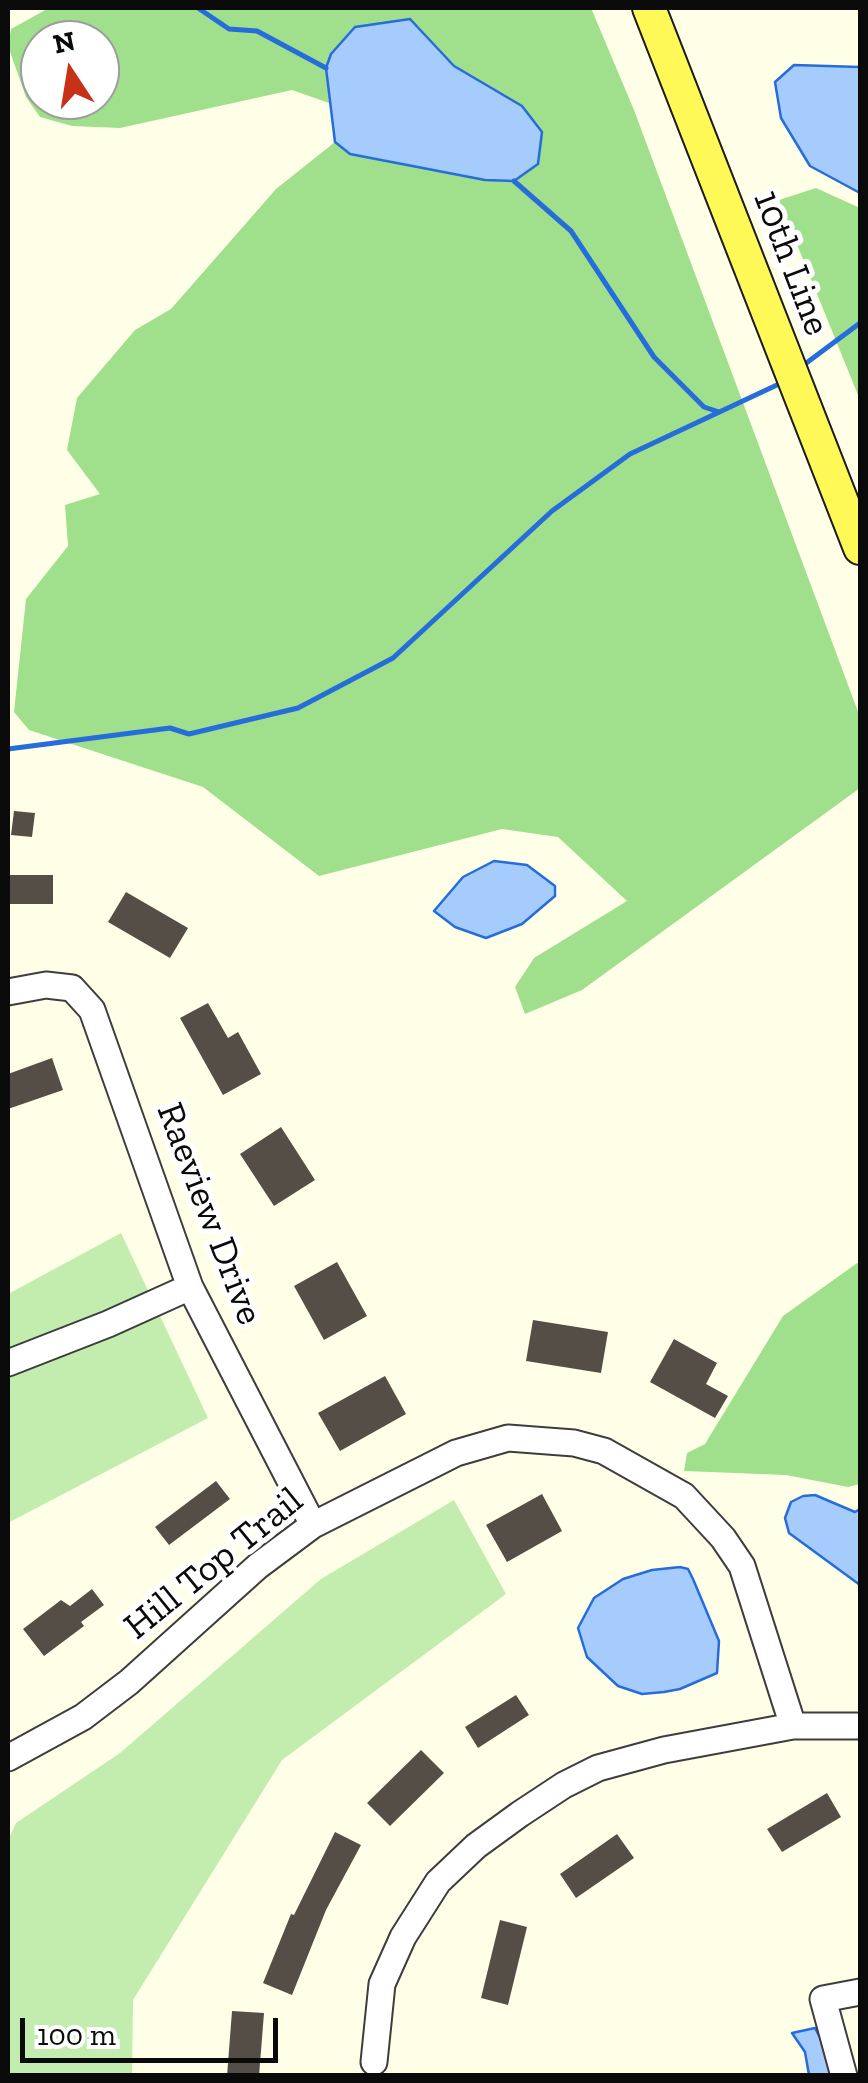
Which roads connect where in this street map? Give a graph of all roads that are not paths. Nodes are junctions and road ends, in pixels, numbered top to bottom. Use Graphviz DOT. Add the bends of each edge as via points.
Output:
graph roads {
  1 [pos="649,8"];
  2 [pos="860,548"];
  3 [pos="8,992"];
  4 [pos="190,1286"];
  5 [pos="8,1363"];
  6 [pos="313,1525"];
  7 [pos="793,1726"];
  8 [pos="860,1726"];
  9 [pos="8,1758"];
  10 [pos="860,1992"];
  11 [pos="374,2062"];
  12 [pos="844,2076"];
  1 -- 2 [label="main road, 10th Line"];
  3 -- 4 [label="street, Raeview Drive" via="72,988 92,1010"];
  4 -- 5 [label="street"];
  4 -- 6 [label="street, Raeview Drive"];
  6 -- 7 [label="street, Hill Top Trail" via="456,1453 508,1438 604,1451 684,1496 723,1538 742,1566"];
  6 -- 9 [label="street, Hill Top Trail" via="83,1717"];
  7 -- 8 [label="street"];
  7 -- 11 [label="street" via="598,1768 476,1846 438,1882 403,1936 382,1984"];
  10 -- 12 [label="street" via="823,1999"];
}
